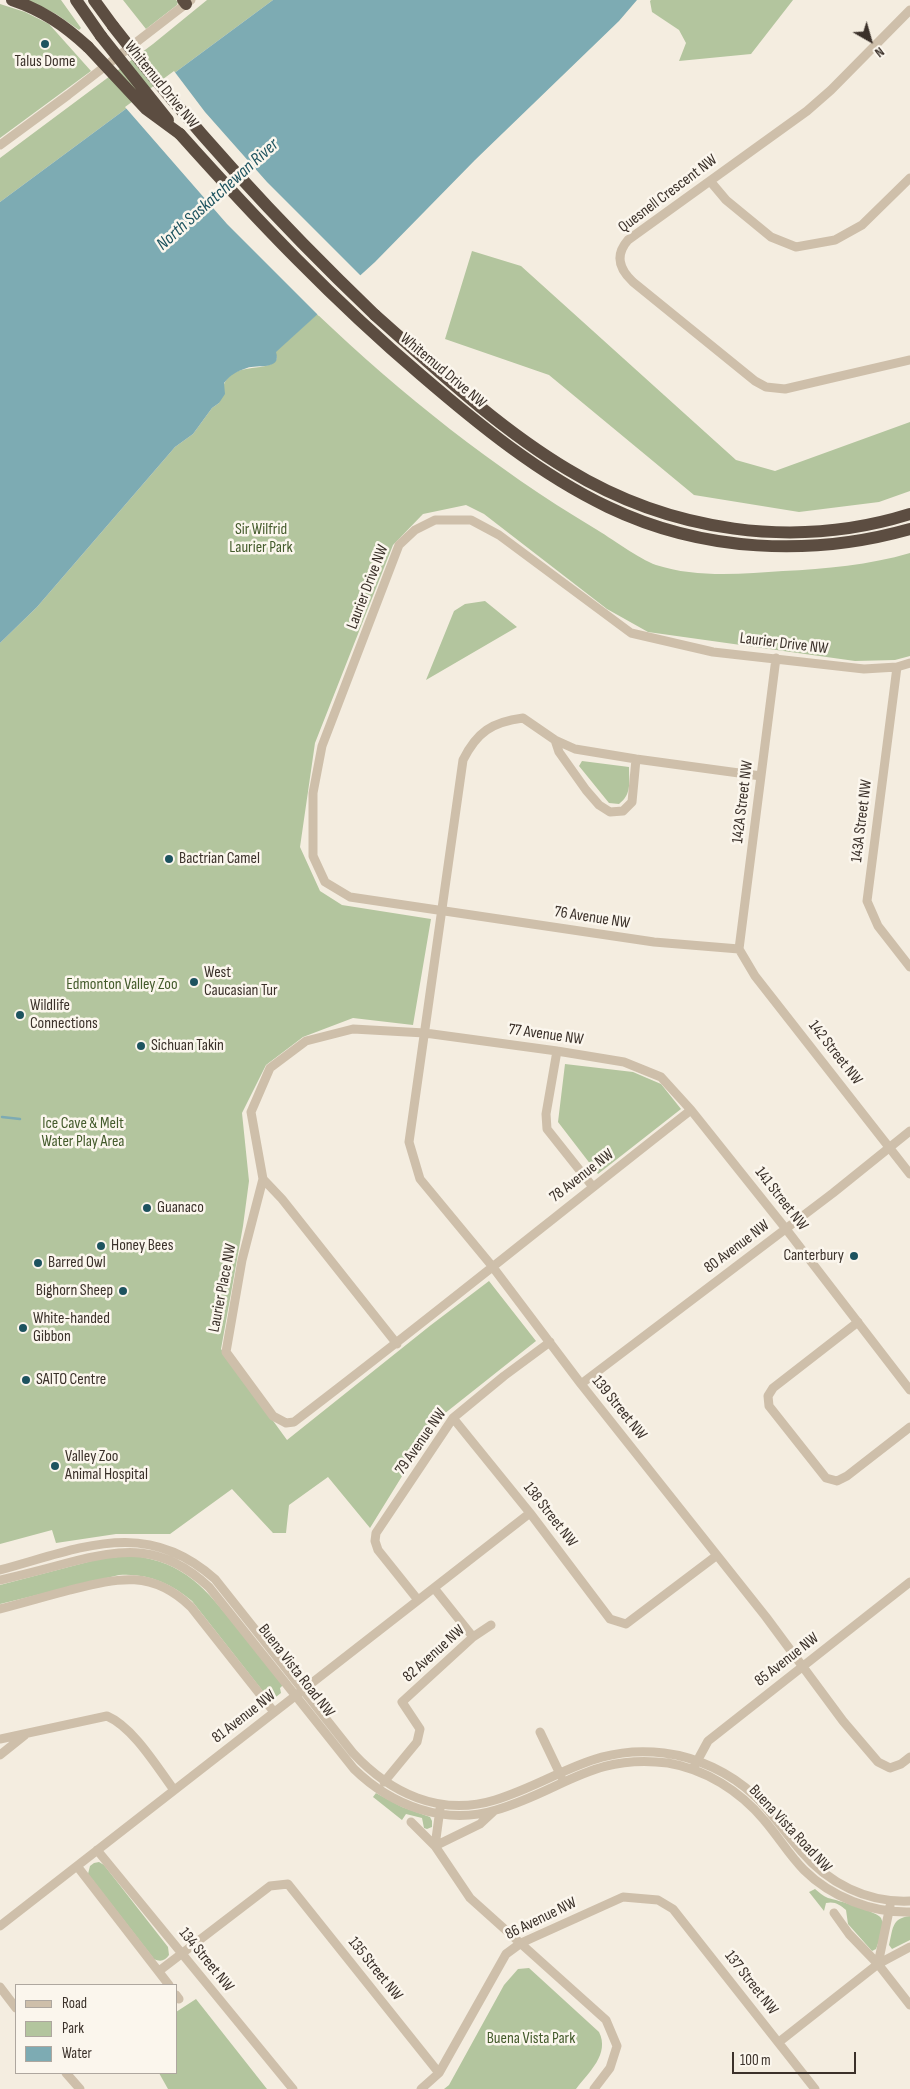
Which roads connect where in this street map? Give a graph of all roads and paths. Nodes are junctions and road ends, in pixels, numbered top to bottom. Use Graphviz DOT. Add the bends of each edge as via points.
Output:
graph roads {
  1 [pos="12,0"];
  2 [pos="76,0"];
  3 [pos="94,0"];
  4 [pos="186,1"];
  5 [pos="910,10"];
  6 [pos="180,134"];
  7 [pos="0,145"];
  8 [pos="910,178"];
  9 [pos="710,182"];
  10 [pos="910,360"];
  11 [pos="910,514"];
  12 [pos="910,530"];
  13 [pos="776,658"];
  14 [pos="910,663"];
  15 [pos="897,667"];
  16 [pos="555,740"];
  17 [pos="636,759"];
  18 [pos="761,776"];
  19 [pos="441,910"];
  20 [pos="739,949"];
  21 [pos="910,967"];
  22 [pos="425,1033"];
  23 [pos="557,1050"];
  24 [pos="661,1077"];
  25 [pos="691,1110"];
  26 [pos="910,1131"];
  27 [pos="890,1148"];
  28 [pos="910,1174"];
  29 [pos="264,1179"];
  30 [pos="593,1187"];
  31 [pos="786,1229"];
  32 [pos="492,1266"];
  33 [pos="858,1322"];
  34 [pos="550,1342"];
  35 [pos="397,1344"];
  36 [pos="581,1384"];
  37 [pos="910,1390"];
  38 [pos="453,1418"];
  39 [pos="910,1427"];
  40 [pos="530,1513"];
  41 [pos="716,1556"];
  42 [pos="0,1570"];
  43 [pos="0,1580"];
  44 [pos="910,1582"];
  45 [pos="434,1588"];
  46 [pos="418,1600"];
  47 [pos="0,1609"];
  48 [pos="492,1625"];
  49 [pos="473,1637"];
  50 [pos="803,1666"];
  51 [pos="304,1689"];
  52 [pos="296,1695"];
  53 [pos="274,1712"];
  54 [pos="29,1732"];
  55 [pos="540,1732"];
  56 [pos="0,1739"];
  57 [pos="0,1755"];
  58 [pos="910,1757"];
  59 [pos="696,1760"];
  60 [pos="692,1770"];
  61 [pos="559,1772"];
  62 [pos="563,1781"];
  63 [pos="384,1782"];
  64 [pos="174,1790"];
  65 [pos="441,1804"];
  66 [pos="494,1811"];
  67 [pos="438,1814"];
  68 [pos="411,1822"];
  69 [pos="435,1846"];
  70 [pos="96,1850"];
  71 [pos="77,1866"];
  72 [pos="658,1900"];
  73 [pos="891,1901"];
  74 [pos="910,1901"];
  75 [pos="889,1912"];
  76 [pos="910,1912"];
  77 [pos="834,1913"];
  78 [pos="0,1926"];
  79 [pos="521,1943"];
  80 [pos="910,1947"];
  81 [pos="181,1954"];
  82 [pos="878,1964"];
  83 [pos="159,1971"];
  84 [pos="168,1984"];
  85 [pos="0,1987"];
  86 [pos="910,2005"];
  87 [pos="15,2007"];
  88 [pos="779,2042"];
  89 [pos="439,2073"];
  90 [pos="68,2075"];
  91 [pos="68,2089"];
  92 [pos="80,2089"];
  93 [pos="293,2089"];
  94 [pos="421,2089"];
  95 [pos="594,2089"];
  96 [pos="815,2089"];
  1 -- 6 [label="highway, bridge" via="52,17 88,47 146,109"];
  2 -- 6 [label="highway, Whitemud Drive NW, bridge"];
  3 -- 11 [label="highway, Whitemud Drive NW, bridge" via="183,114 248,188 318,260 375,315 472,399 549,458 594,484 648,508 722,528 814,532 852,528"];
  4 -- 7 [label="street" via="68,96"];
  5 -- 9 [label="street, Quesnell Crescent NW" via="807,111"];
  6 -- 12 [label="highway, Whitemud Drive NW" via="240,200 363,324 449,399 518,452 608,508 701,539 777,547 848,543"];
  8 -- 9 [label="street" via="862,225 835,240 796,247 771,237 726,200"];
  9 -- 10 [label="street, Quesnell Crescent NW" via="625,244 620,263 633,282 766,387 785,389"];
  13 -- 15 [label="street, Laurier Drive NW" via="864,669"];
  13 -- 18 [label="street, 142A Street NW"];
  13 -- 19 [label="street, Laurier Drive NW" via="713,652 631,633 499,535 471,520 435,520 415,530 399,545 322,746 313,793 313,856 325,882 350,897"];
  14 -- 15 [label="street, Laurier Drive NW"];
  15 -- 21 [label="street, 143A Street NW" via="867,901 878,926"];
  16 -- 17 [label="street" via="575,749"];
  16 -- 17 [label="street" via="586,790 610,812 623,811 632,802"];
  16 -- 19 [label="street" via="523,718 503,721 486,730 471,744 463,760"];
  17 -- 18 [label="street"];
  18 -- 20 [label="street, 142A Street NW"];
  19 -- 20 [label="street, 76 Avenue NW" via="654,942"];
  19 -- 22 [label="street"];
  20 -- 27 [label="street, 142 Street NW" via="755,976"];
  22 -- 23 [label="street, 77 Avenue NW"];
  22 -- 29 [label="street, Laurier Place NW" via="353,1029 306,1041 270,1068 251,1112"];
  22 -- 32 [label="street, 139 Street NW" via="409,1142 420,1179"];
  23 -- 24 [label="street, 77 Avenue NW" via="624,1062"];
  23 -- 30 [label="street" via="546,1114 547,1129"];
  24 -- 25 [label="street, 141 Street NW"];
  25 -- 30 [label="street, 78 Avenue NW"];
  25 -- 31 [label="street, 141 Street NW"];
  26 -- 27 [label="street, 80 Avenue NW"];
  27 -- 28 [label="street, 142 Street NW"];
  27 -- 31 [label="street, 80 Avenue NW"];
  29 -- 35 [label="street"];
  29 -- 35 [label="street, Laurier Place NW" via="242,1260 226,1352 273,1416 286,1423 294,1422"];
  30 -- 32 [label="street, 78 Avenue NW"];
  31 -- 33 [label="street, 141 Street NW"];
  31 -- 36 [label="street, 80 Avenue NW"];
  32 -- 34 [label="street, 139 Street NW"];
  32 -- 35 [label="street, Laurier Place NW"];
  33 -- 37 [label="street, 141 Street NW"];
  33 -- 39 [label="street" via="773,1388 768,1396 770,1406 826,1478 837,1481"];
  34 -- 36 [label="street, 139 Street NW"];
  34 -- 38 [label="street, 79 Avenue NW"];
  36 -- 41 [label="street, 139 Street NW"];
  38 -- 40 [label="street, 138 Street NW"];
  38 -- 46 [label="street, 79 Avenue NW" via="376,1534 378,1550"];
  40 -- 41 [label="street, 138 Street NW" via="610,1619 626,1624"];
  40 -- 45 [label="street, 81 Avenue NW"];
  41 -- 50 [label="street, 139 Street NW"];
  42 -- 51 [label="street, Buena Vista Road NW" via="113,1542 138,1542 174,1552 196,1563 219,1583"];
  43 -- 52 [label="street, Buena Vista Road NW" via="116,1552 140,1553 173,1562 210,1587"];
  44 -- 50 [label="street, 85 Avenue NW"];
  45 -- 46 [label="street, 81 Avenue NW"];
  45 -- 49 [label="street"];
  46 -- 51 [label="street, 81 Avenue NW"];
  47 -- 53 [label="street" via="119,1579 161,1586 191,1607"];
  48 -- 49 [label="street, 82 Avenue NW"];
  49 -- 63 [label="street, 82 Avenue NW" via="402,1702 420,1730 417,1742"];
  50 -- 58 [label="street, 139 Street NW" via="878,1762 890,1768"];
  50 -- 59 [label="street, 85 Avenue NW" via="708,1741"];
  51 -- 52 [label="street, 81 Avenue NW"];
  51 -- 63 [label="street, Buena Vista Road NW" via="353,1753"];
  52 -- 53 [label="street, 81 Avenue NW"];
  52 -- 67 [label="street, Buena Vista Road NW" via="364,1778 396,1800"];
  53 -- 64 [label="street, 81 Avenue NW"];
  54 -- 56 [label="street"];
  54 -- 57 [label="street"];
  54 -- 64 [label="street" via="107,1716 118,1720"];
  55 -- 61 [label="street"];
  59 -- 60 [label="street, 85 Avenue NW"];
  59 -- 61 [label="street, Buena Vista Road NW" via="664,1753 623,1752 597,1757"];
  59 -- 73 [label="street, Buena Vista Road NW" via="727,1775 754,1794 824,1874 863,1895"];
  60 -- 62 [label="street, Buena Vista Road NW" via="657,1762 623,1762 598,1767"];
  60 -- 75 [label="street, Buena Vista Road NW" via="721,1783 749,1804 796,1862 819,1883 853,1902"];
  61 -- 62 [label="street"];
  61 -- 65 [label="street, Buena Vista Road NW" via="494,1800"];
  62 -- 66 [label="street, Buena Vista Road NW"];
  63 -- 65 [label="street, Buena Vista Road NW" via="417,1798"];
  64 -- 70 [label="street, 81 Avenue NW"];
  65 -- 67 [label="street"];
  66 -- 67 [label="street, Buena Vista Road NW"];
  66 -- 69 [label="street" via="480,1824"];
  67 -- 69 [label="street"];
  68 -- 69 [label="street"];
  69 -- 79 [label="street" via="470,1898"];
  70 -- 71 [label="street, 81 Avenue NW"];
  70 -- 81 [label="street, 134 Street NW"];
  71 -- 78 [label="street, 81 Avenue NW"];
  71 -- 83 [label="street"];
  72 -- 79 [label="street, 86 Avenue NW" via="623,1897"];
  72 -- 88 [label="street, 137 Street NW" via="673,1909"];
  73 -- 74 [label="street, Buena Vista Road NW"];
  73 -- 75 [label="street"];
  75 -- 76 [label="street, Buena Vista Road NW"];
  75 -- 82 [label="street"];
  77 -- 82 [label="street"];
  79 -- 89 [label="street, 86 Avenue NW" via="506,1954"];
  79 -- 95 [label="street" via="606,2020 617,2046 610,2068"];
  80 -- 82 [label="street"];
  81 -- 83 [label="street"];
  81 -- 89 [label="street, 135 Street NW" via="270,1886 288,1884"];
  81 -- 93 [label="street, 134 Street NW"];
  82 -- 86 [label="street"];
  82 -- 88 [label="street"];
  83 -- 84 [label="street"];
  85 -- 87 [label="street"];
  88 -- 96 [label="street, 137 Street NW"];
  89 -- 94 [label="street, 86 Avenue NW"];
  90 -- 91 [label="street"];
  90 -- 92 [label="street"];
}
